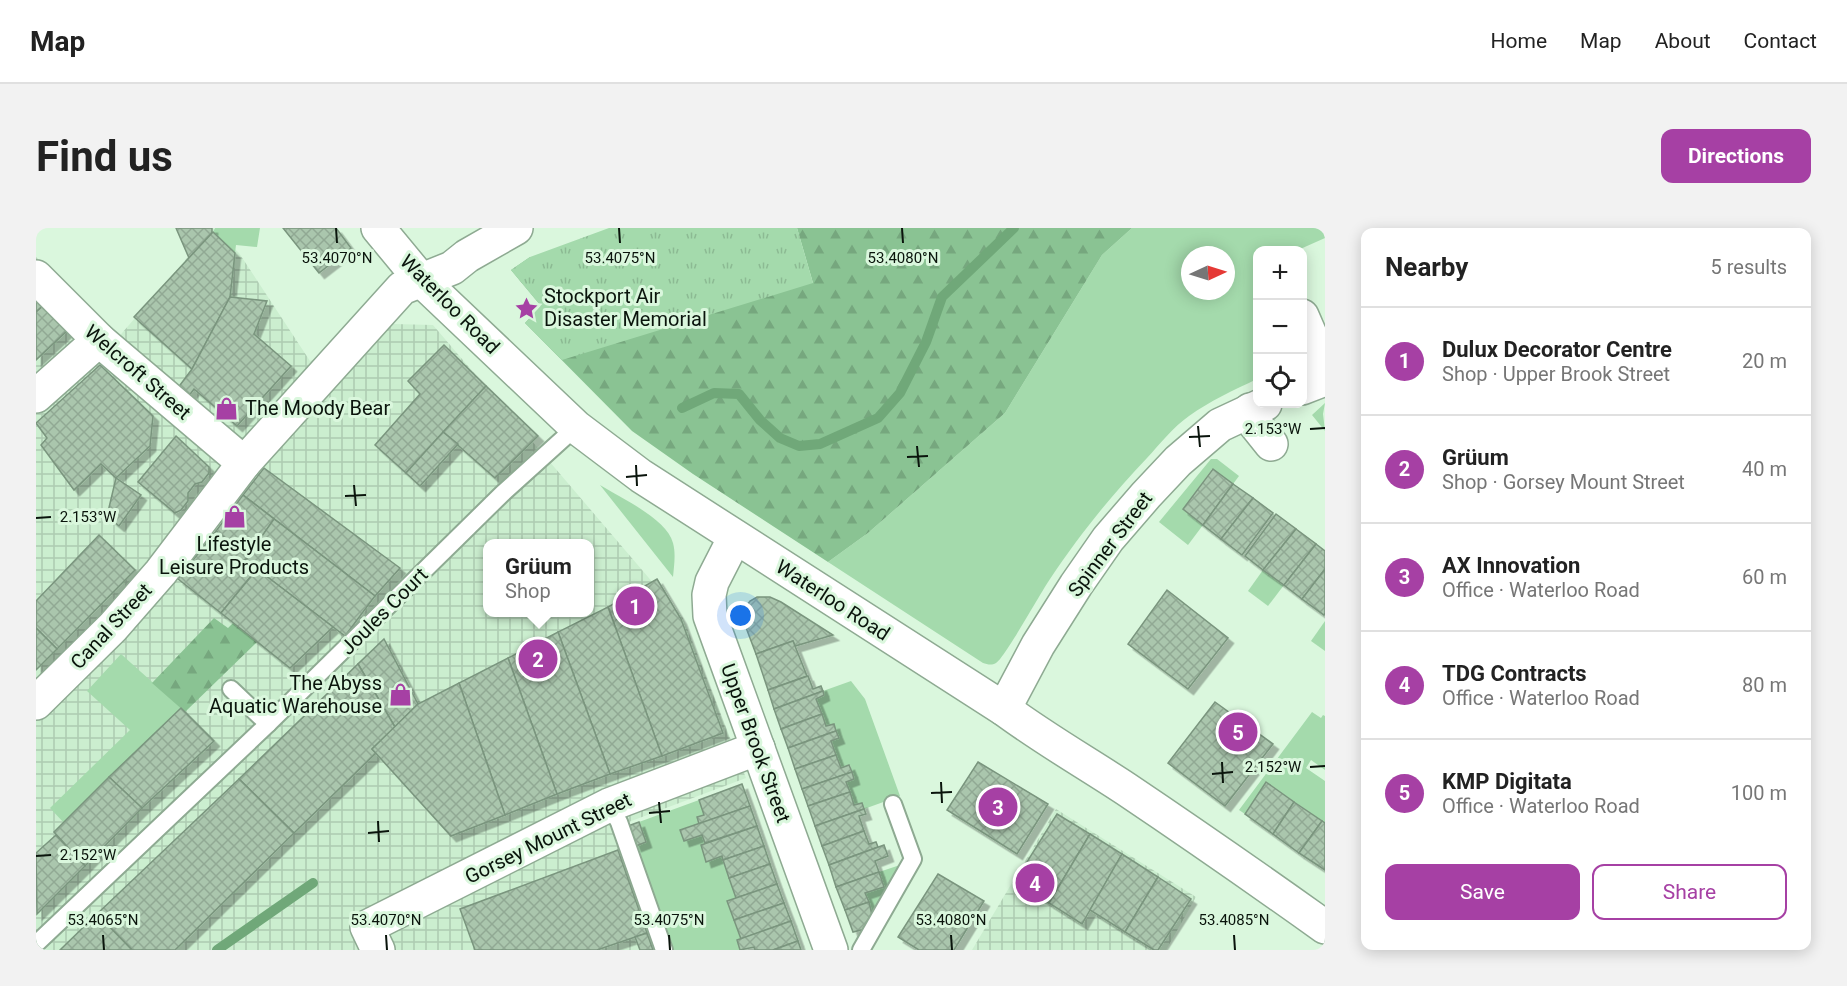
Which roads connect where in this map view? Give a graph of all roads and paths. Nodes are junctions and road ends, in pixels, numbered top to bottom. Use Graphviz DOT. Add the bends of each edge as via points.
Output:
graph roads {
  1 [pos="378,228"];
  2 [pos="516,228"];
  3 [pos="36,277"];
  4 [pos="422,280"];
  5 [pos="1307,328"];
  6 [pos="99,340"];
  7 [pos="1325,369"];
  8 [pos="1325,379"];
  9 [pos="1307,386"];
  10 [pos="36,396"];
  11 [pos="1256,408"];
  12 [pos="1258,408"];
  13 [pos="576,427"];
  14 [pos="1271,444"];
  15 [pos="244,464"];
  16 [pos="735,537"];
  17 [pos="231,689"];
  18 [pos="36,703"];
  19 [pos="1004,709"];
  20 [pos="268,724"];
  21 [pos="758,748"];
  22 [pos="893,804"];
  23 [pos="609,805"];
  24 [pos="1325,927"];
  25 [pos="36,944"];
  26 [pos="378,950"];
  27 [pos="664,950"];
  28 [pos="831,950"];
  29 [pos="861,950"];
  1 -- 4 [label="street, Waterloo Road"];
  2 -- 4 [label="street, Canal Street" via="452,268"];
  3 -- 6 [label="street, Welcroft Street"];
  4 -- 13 [label="street, Waterloo Road"];
  4 -- 15 [label="street, Canal Street" via="402,288"];
  5 -- 7 [label="street"];
  6 -- 10 [label="street"];
  6 -- 15 [label="street, Welcroft Street"];
  8 -- 9 [label="street"];
  11 -- 19 [label="street, Spinner Street" via="1220,425 1178,461 1108,539 1038,645"];
  12 -- 14 [label="street, Spinner Street" via="1255,424"];
  13 -- 16 [label="street, Waterloo Road" via="641,476"];
  13 -- 20 [label="lane, Joules Court" via="502,494"];
  15 -- 18 [label="street, Canal Street" via="120,620"];
  16 -- 19 [label="street, Waterloo Road"];
  16 -- 21 [label="street, Upper Brook Street" via="712,582 710,616"];
  17 -- 20 [label="lane"];
  19 -- 24 [label="street, Waterloo Road"];
  20 -- 25 [label="lane, Joules Court"];
  21 -- 23 [label="street, Gorsey Mount Street"];
  21 -- 28 [label="street, Upper Brook Street"];
  22 -- 29 [label="lane" via="913,859"];
  23 -- 26 [label="street, Gorsey Mount Street" via="367,927"];
  23 -- 27 [label="lane" via="619,822"];
}
